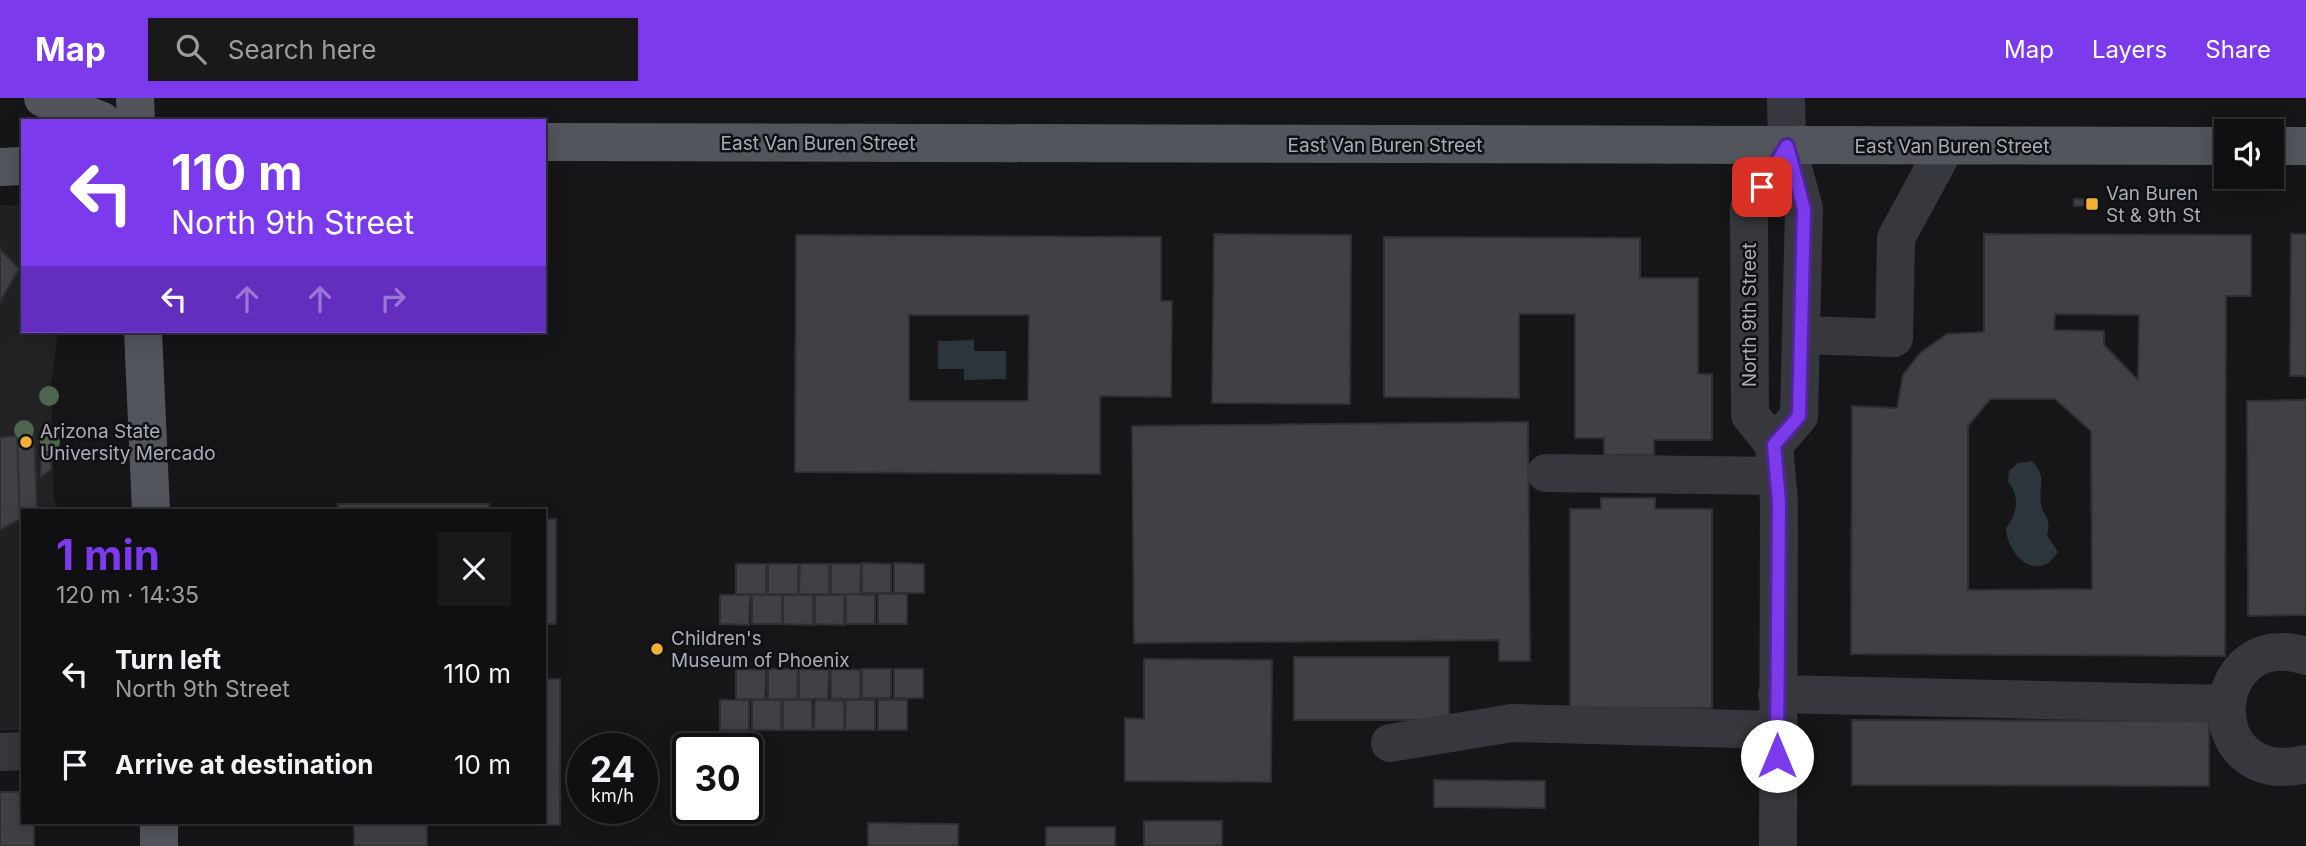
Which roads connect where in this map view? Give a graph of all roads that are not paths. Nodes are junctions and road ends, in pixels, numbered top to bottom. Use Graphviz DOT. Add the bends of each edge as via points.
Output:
graph roads {
  1 [pos="43,98"];
  2 [pos="135,98"];
  3 [pos="1786,98"];
  4 [pos="97,119"];
  5 [pos="136,119"];
  6 [pos="546,142"];
  7 [pos="1787,146"];
  8 [pos="1946,146"];
  9 [pos="2214,146"];
  10 [pos="2284,146"];
  11 [pos="2306,146"];
  12 [pos="21,166"];
  13 [pos="0,167"];
  14 [pos="143,333"];
  15 [pos="1801,335"];
  16 [pos="1775,460"];
  17 [pos="1546,473"];
  18 [pos="150,509"];
  19 [pos="2306,656"];
  20 [pos="2226,704"];
  21 [pos="1777,712"];
  22 [pos="1390,743"];
  23 [pos="21,751"];
  24 [pos="0,752"];
  25 [pos="2306,764"];
  26 [pos="159,824"];
  27 [pos="159,846"];
  28 [pos="1778,846"];
  1 -- 4 [label="main road"];
  2 -- 5 [label="main road"];
  3 -- 7 [label="street"];
  6 -- 7 [label="main road, East Van Buren Street"];
  7 -- 8 [label="main road, East Van Buren Street"];
  7 -- 15 [label="street" via="1804,209"];
  7 -- 16 [label="street, North 9th Street" via="1749,208 1750,415"];
  8 -- 9 [label="main road, East Van Buren Street"];
  8 -- 15 [label="street" via="1896,238 1895,338"];
  10 -- 11 [label="main road"];
  12 -- 13 [label="main road"];
  14 -- 18 [label="main road"];
  15 -- 16 [label="street" via="1799,416"];
  16 -- 17 [label="street"];
  16 -- 21 [label="street" via="1779,502"];
  19 -- 20 [label="street" via="2274,653 2256,659 2241,670"];
  20 -- 21 [label="street"];
  20 -- 25 [label="street" via="2227,724 2235,742 2249,756 2286,769"];
  21 -- 22 [label="street" via="1512,723"];
  21 -- 28 [label="street"];
  23 -- 24 [label="street"];
  26 -- 27 [label="main road"];
}
